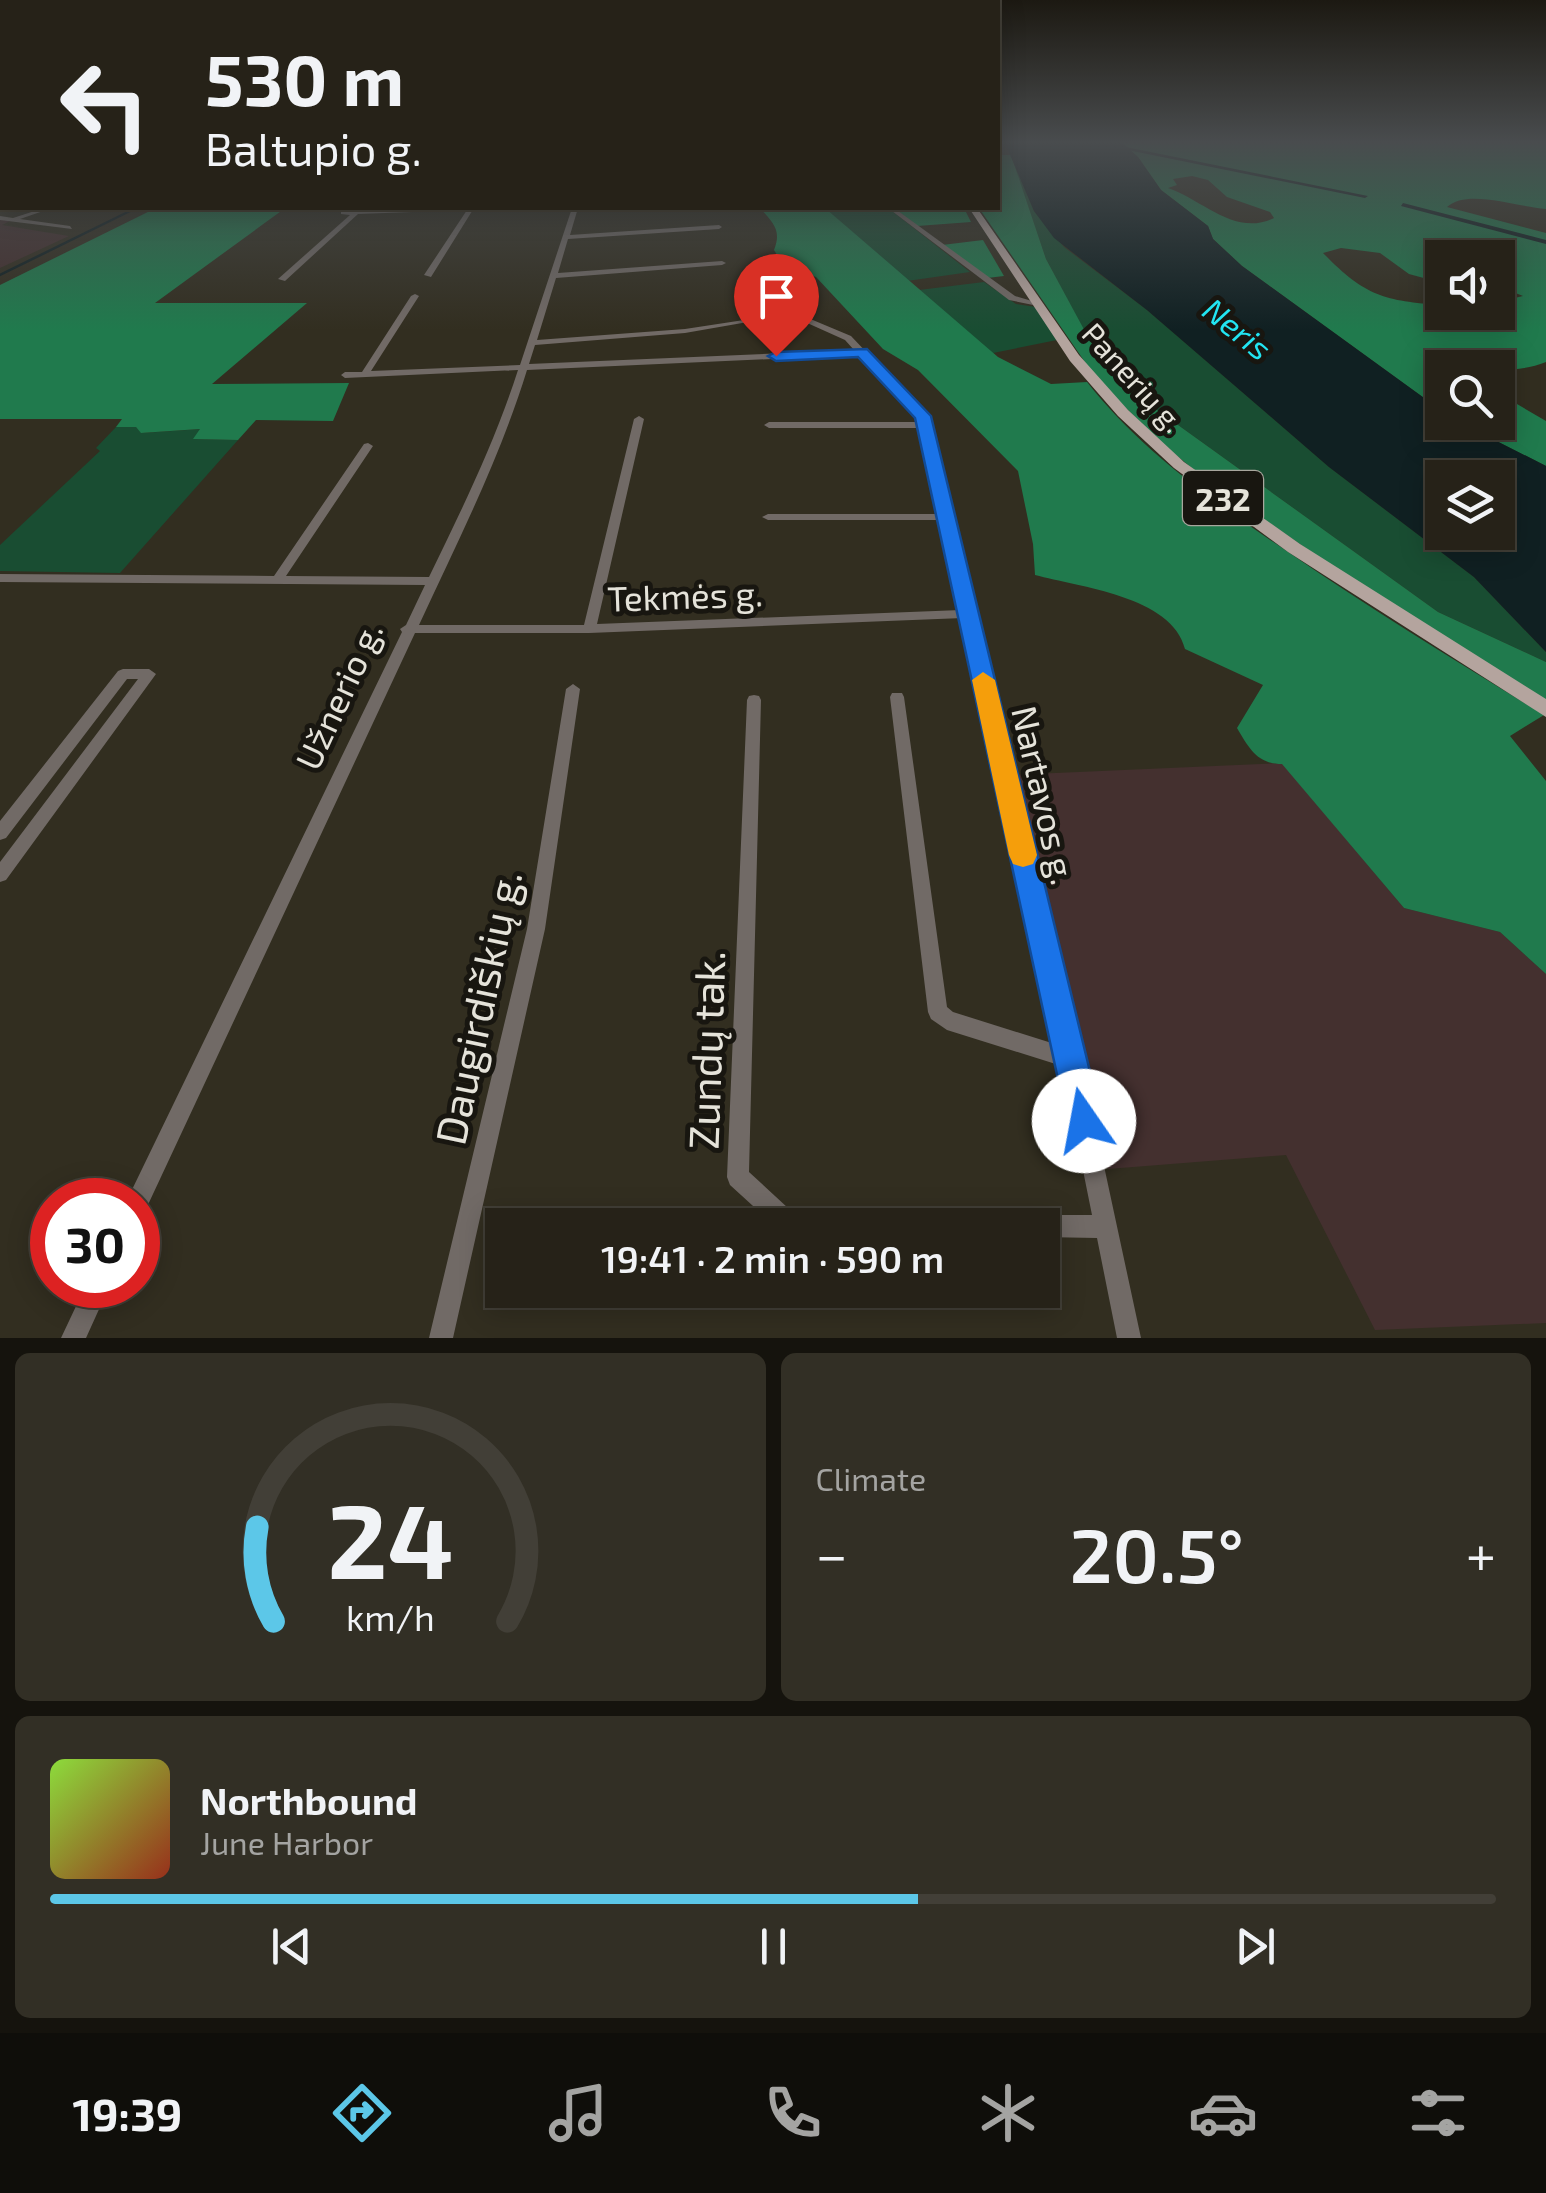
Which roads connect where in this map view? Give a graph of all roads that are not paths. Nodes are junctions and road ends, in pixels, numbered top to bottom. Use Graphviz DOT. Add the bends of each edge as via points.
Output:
graph roads {
  1 [pos="43,210"];
  2 [pos="414,210"];
  3 [pos="470,210"];
  4 [pos="574,210"];
  5 [pos="894,210"];
  6 [pos="974,210"];
  7 [pos="357,212"];
  8 [pos="343,213"];
  9 [pos="0,218"];
  10 [pos="12,220"];
  11 [pos="719,227"];
  12 [pos="70,228"];
  13 [pos="566,237"];
  14 [pos="722,264"];
  15 [pos="428,276"];
  16 [pos="553,276"];
  17 [pos="282,279"];
  18 [pos="415,296"];
  19 [pos="1038,304"];
  20 [pos="808,320"];
  21 [pos="744,322"];
  22 [pos="532,342"];
  23 [pos="862,352"];
  24 [pos="524,368"];
  25 [pos="364,374"];
  26 [pos="346,375"];
  27 [pos="640,419"];
  28 [pos="769,424"];
  29 [pos="925,425"];
  30 [pos="368,446"];
  31 [pos="768,516"];
  32 [pos="944,517"];
  33 [pos="0,578"];
  34 [pos="278,579"];
  35 [pos="431,581"];
  36 [pos="965,614"];
  37 [pos="407,629"];
  38 [pos="589,629"];
  39 [pos="572,689"];
  40 [pos="897,696"];
  41 [pos="754,700"];
  42 [pos="1546,709"];
  43 [pos="0,833"];
  44 [pos="0,875"];
  45 [pos="1071,1059"];
  46 [pos="149,1178"];
  47 [pos="771,1208"];
  48 [pos="1060,1226"];
  49 [pos="1106,1227"];
  50 [pos="87,1308"];
  51 [pos="73,1338"];
  52 [pos="441,1338"];
  53 [pos="1129,1338"];
  1 -- 10 [label="street"];
  2 -- 7 [label="street"];
  3 -- 15 [label="street"];
  4 -- 13 [label="street, Užnerio g."];
  5 -- 19 [label="street" via="1012,298"];
  6 -- 19 [label="main road, Panerių g. / 232"];
  7 -- 8 [label="street"];
  7 -- 17 [label="street"];
  9 -- 10 [label="street"];
  10 -- 12 [label="street"];
  11 -- 13 [label="street"];
  13 -- 16 [label="street, Užnerio g."];
  14 -- 16 [label="street"];
  16 -- 22 [label="street, Užnerio g."];
  18 -- 25 [label="street"];
  19 -- 42 [label="main road, Panerių g. / 232" via="1100,389 1178,465 1294,548"];
  20 -- 23 [label="street, Nartavos g."];
  21 -- 22 [label="street"];
  22 -- 24 [label="street, Užnerio g."];
  23 -- 24 [label="street"];
  23 -- 29 [label="street, Nartavos g."];
  24 -- 25 [label="street"];
  24 -- 35 [label="street, Užnerio g." via="476,491"];
  25 -- 26 [label="street"];
  27 -- 38 [label="street"];
  28 -- 29 [label="street"];
  29 -- 32 [label="street, Nartavos g."];
  30 -- 34 [label="street"];
  31 -- 32 [label="street"];
  32 -- 36 [label="street, Nartavos g."];
  33 -- 34 [label="street"];
  34 -- 35 [label="street"];
  35 -- 37 [label="street, Užnerio g."];
  36 -- 38 [label="street, Tekmės g."];
  36 -- 45 [label="street, Nartavos g."];
  37 -- 38 [label="street, Tekmės g."];
  37 -- 46 [label="street, Užnerio g."];
  39 -- 52 [label="street, Daugirdiškių g." via="536,929"];
  40 -- 45 [label="street" via="934,1004 947,1020"];
  41 -- 47 [label="street, Zundų tak." via="738,1178"];
  43 -- 44 [label="street" via="123,674 149,674"];
  45 -- 49 [label="street, Nartavos g."];
  48 -- 49 [label="street"];
  49 -- 53 [label="street, Nartavos g."];
  50 -- 51 [label="street"];
}
